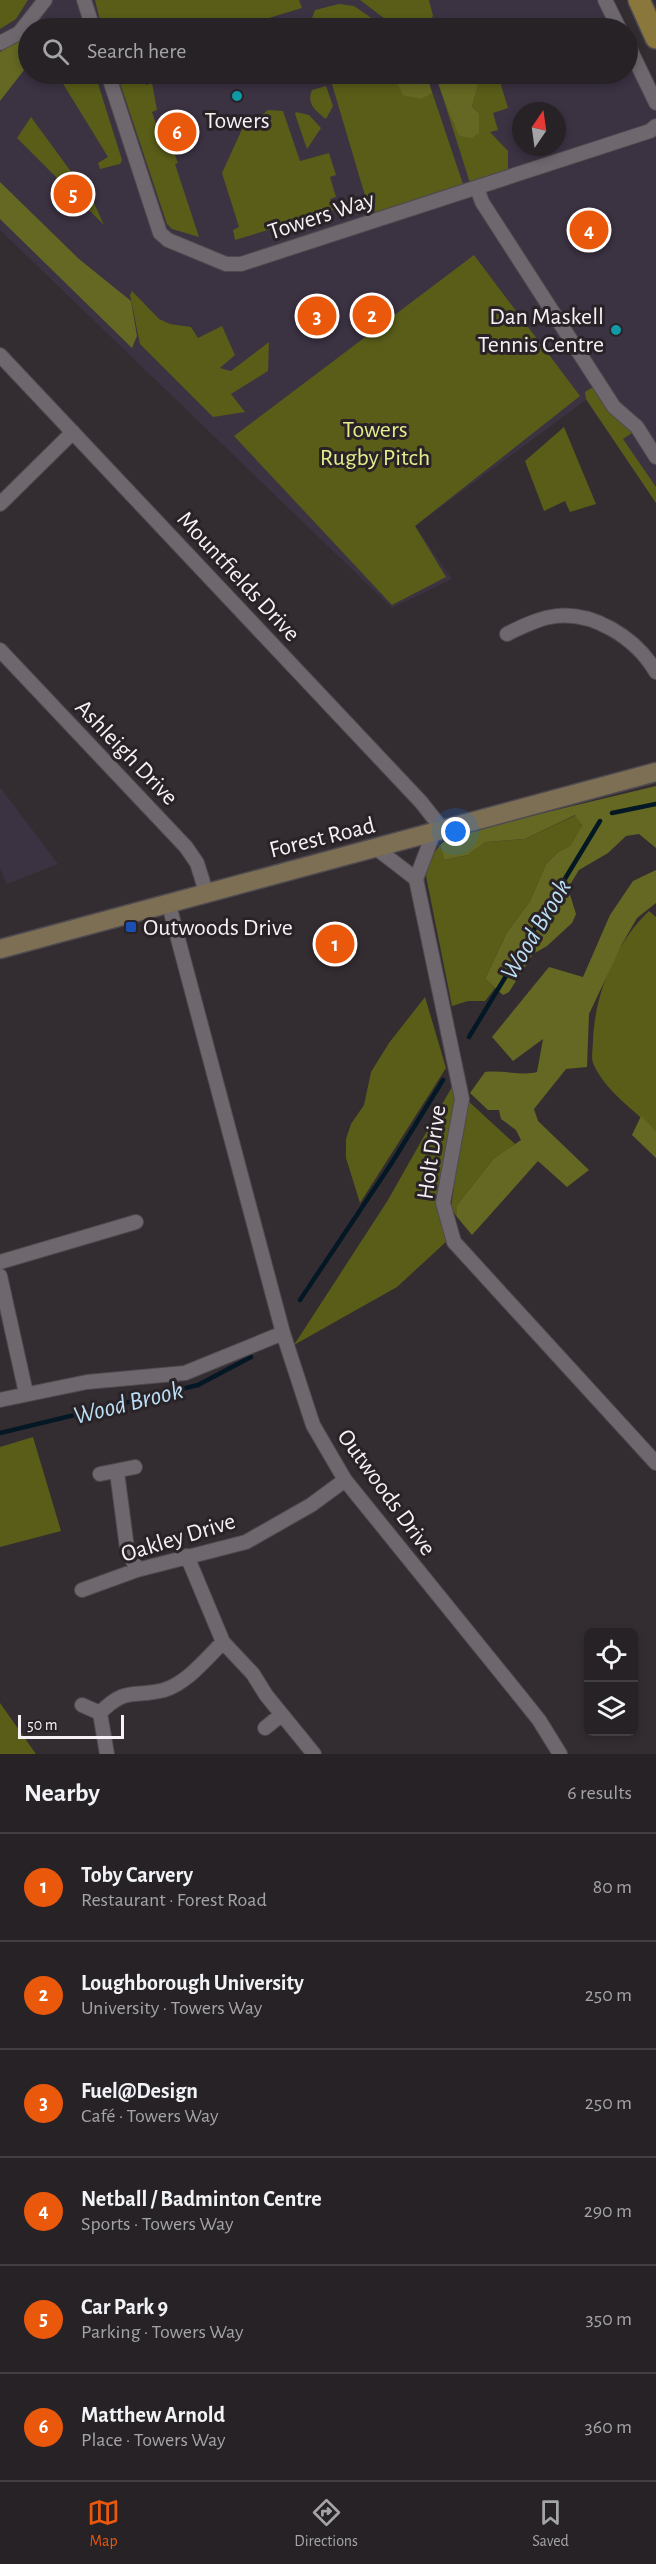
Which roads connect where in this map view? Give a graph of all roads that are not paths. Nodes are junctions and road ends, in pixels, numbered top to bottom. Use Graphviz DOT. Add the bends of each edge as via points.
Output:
graph roads {
  1 [pos="45,0"];
  2 [pos="84,0"];
  3 [pos="605,0"];
  4 [pos="639,0"];
  5 [pos="31,18"];
  6 [pos="90,18"];
  7 [pos="614,18"];
  8 [pos="18,34"];
  9 [pos="656,38"];
  10 [pos="0,43"];
  11 [pos="638,67"];
  12 [pos="111,84"];
  13 [pos="656,104"];
  14 [pos="656,126"];
  15 [pos="477,188"];
  16 [pos="0,355"];
  17 [pos="73,432"];
  18 [pos="656,457"];
  19 [pos="0,504"];
  20 [pos="507,634"];
  21 [pos="0,650"];
  22 [pos="656,672"];
  23 [pos="656,772"];
  24 [pos="438,831"];
  25 [pos="377,849"];
  26 [pos="416,879"];
  27 [pos="207,895"];
  28 [pos="169,905"];
  29 [pos="0,949"];
  30 [pos="128,1220"];
  31 [pos="0,1262"];
  32 [pos="0,1276"];
  33 [pos="283,1333"];
  34 [pos="26,1393"];
  35 [pos="0,1400"];
  36 [pos="656,1463"];
  37 [pos="135,1467"];
  38 [pos="117,1472"];
  39 [pos="100,1474"];
  40 [pos="345,1480"];
  41 [pos="187,1556"];
  42 [pos="137,1570"];
  43 [pos="82,1590"];
  44 [pos="223,1641"];
  45 [pos="82,1705"];
  46 [pos="100,1713"];
  47 [pos="281,1714"];
  48 [pos="265,1728"];
  49 [pos="107,1754"];
  50 [pos="314,1754"];
  51 [pos="560,1754"];
  1 -- 5 [label="street"];
  2 -- 6 [label="street"];
  3 -- 7 [label="street"];
  4 -- 9 [label="main road"];
  8 -- 10 [label="street"];
  11 -- 13 [label="street"];
  12 -- 15 [label="street, Towers Way" via="160,233 226,264 241,264"];
  14 -- 15 [label="street, Towers Way"];
  15 -- 18 [label="street" via="482,202 614,407 632,421"];
  16 -- 17 [label="street, Mountfields Drive"];
  17 -- 19 [label="street"];
  17 -- 24 [label="street, Mountfields Drive" via="421,802"];
  20 -- 22 [label="street" via="553,616 573,616 596,622 634,645"];
  21 -- 27 [label="street, Ashleigh Drive" via="186,847 197,863"];
  23 -- 24 [label="street, Forest Road"];
  24 -- 25 [label="street, Forest Road"];
  24 -- 26 [label="street"];
  25 -- 26 [label="street"];
  25 -- 27 [label="street, Forest Road" via="254,879"];
  26 -- 36 [label="street, Holt Drive" via="462,1099 443,1203 454,1242"];
  27 -- 28 [label="street, Forest Road"];
  28 -- 29 [label="street, Forest Road"];
  28 -- 33 [label="street, Outwoods Drive"];
  30 -- 31 [label="street"];
  32 -- 34 [label="street"];
  33 -- 34 [label="street" via="185,1373 87,1382"];
  33 -- 40 [label="street, Outwoods Drive" via="313,1425"];
  34 -- 35 [label="street"];
  37 -- 38 [label="street"];
  38 -- 39 [label="street"];
  38 -- 42 [label="street" via="127,1548"];
  40 -- 41 [label="street, Oakley Drive" via="246,1542"];
  40 -- 51 [label="street, Outwoods Drive" via="532,1712"];
  41 -- 42 [label="street, Oakley Drive"];
  41 -- 44 [label="street"];
  42 -- 43 [label="street, Oakley Drive"];
  44 -- 46 [label="street" via="183,1679 165,1689 130,1693 112,1700"];
  44 -- 47 [label="street"];
  45 -- 46 [label="street"];
  46 -- 49 [label="street"];
  47 -- 48 [label="street"];
  47 -- 50 [label="street"];
}
